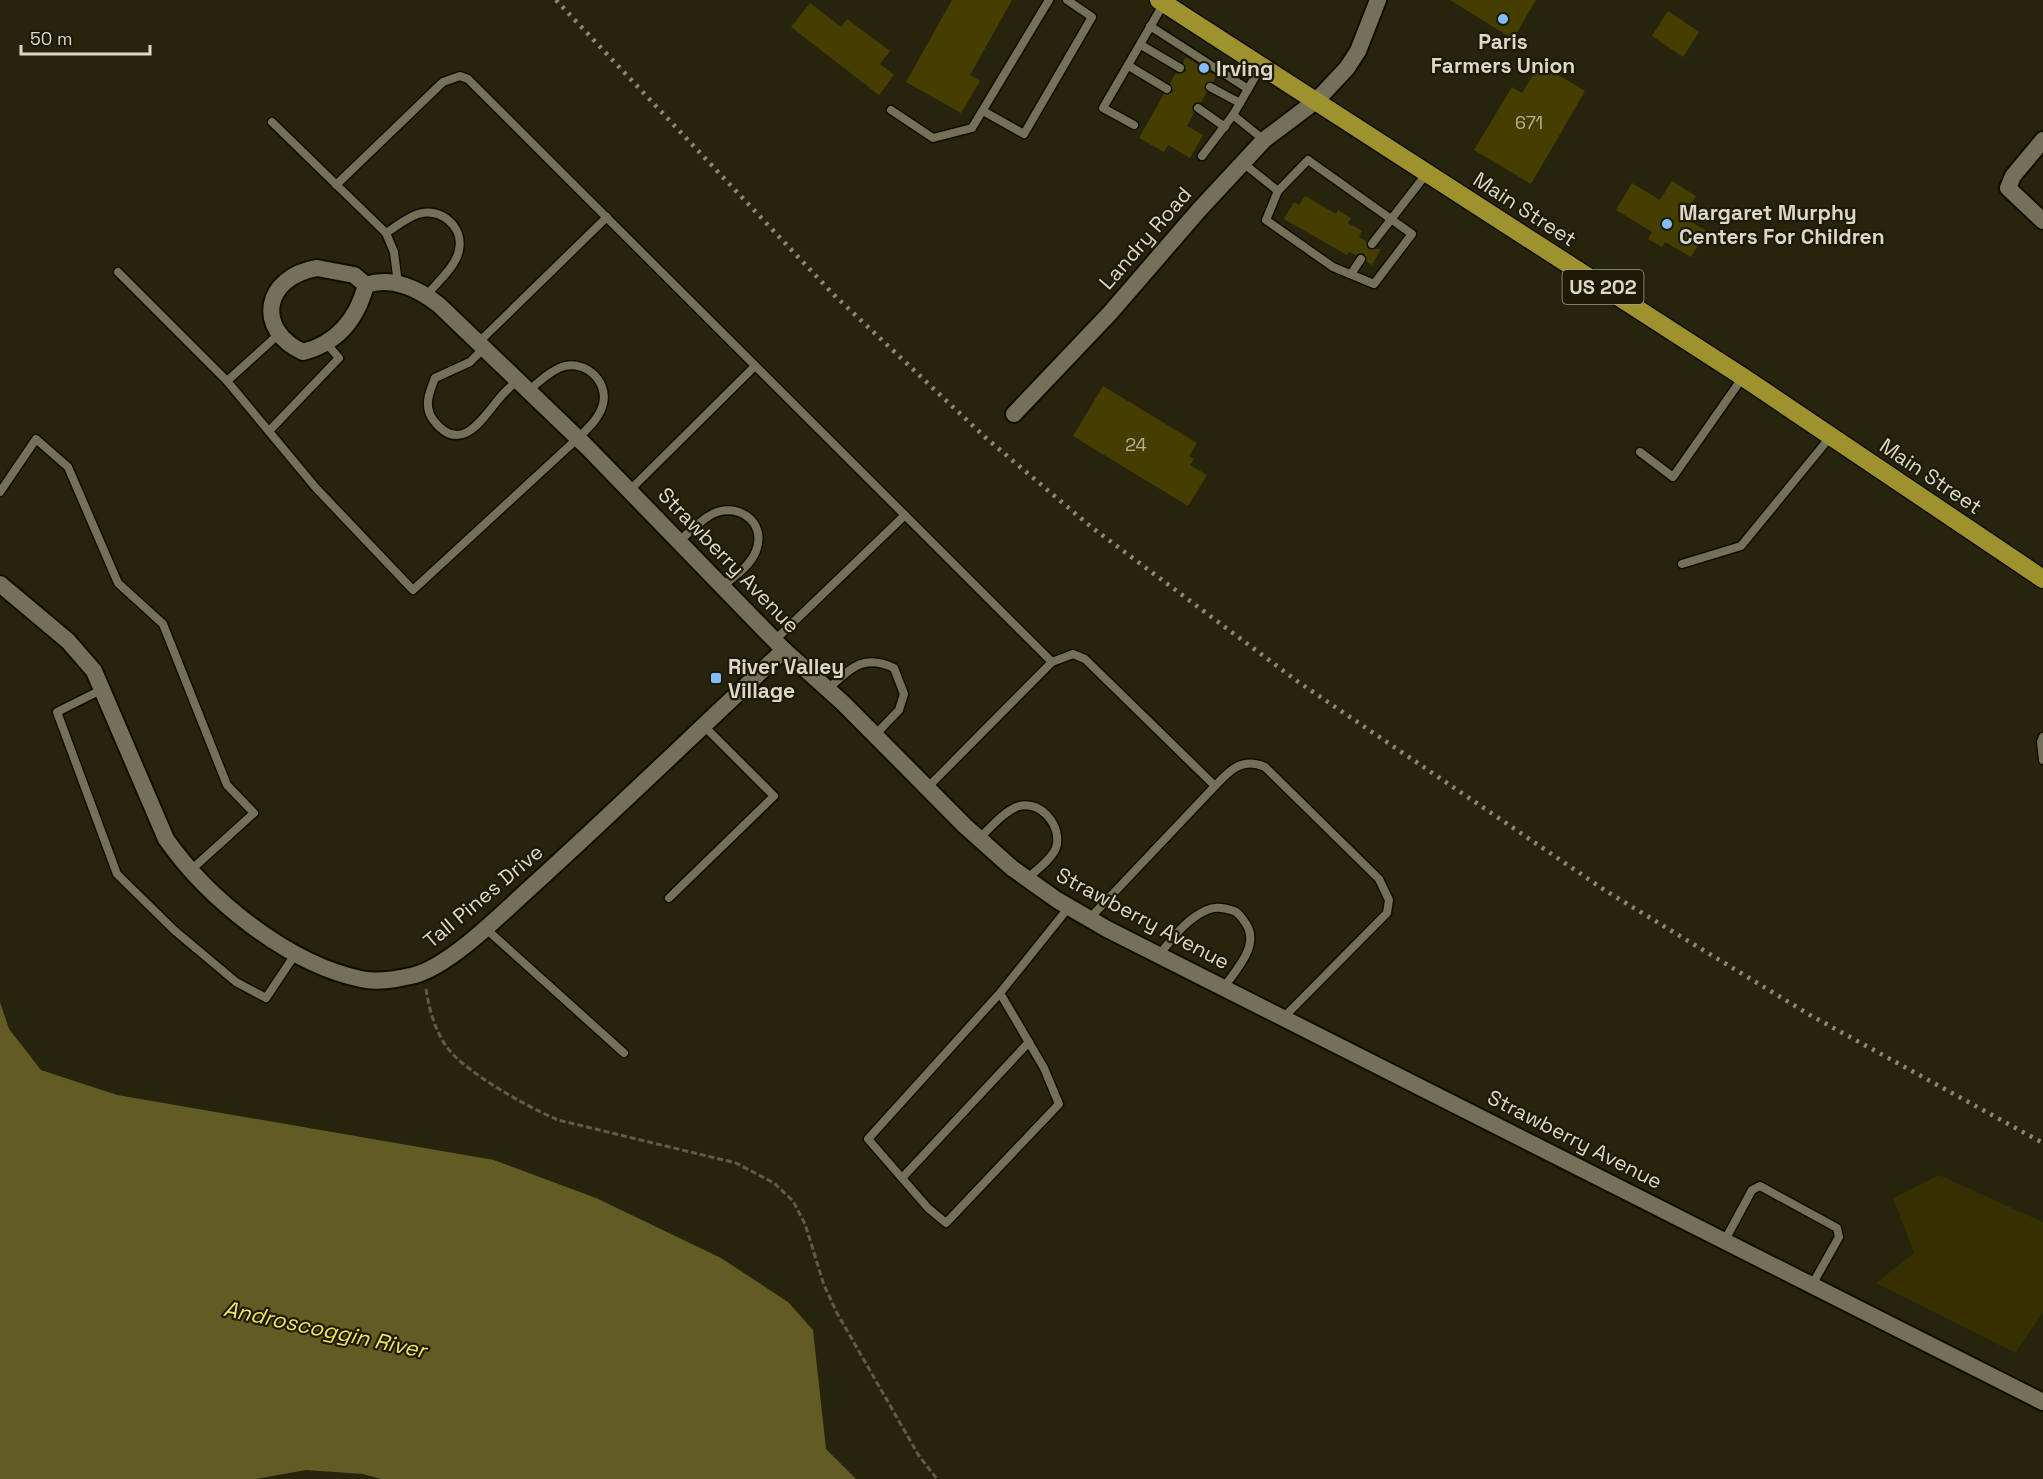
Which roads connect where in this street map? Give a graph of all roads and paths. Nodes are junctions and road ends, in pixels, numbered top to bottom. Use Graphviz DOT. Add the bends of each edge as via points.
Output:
graph roads {
  1 [pos="1049,0"];
  2 [pos="1066,0"];
  3 [pos="1378,0"];
  4 [pos="1162,2"];
  5 [pos="1150,26"];
  6 [pos="1141,45"];
  7 [pos="1129,66"];
  8 [pos="1262,66"];
  9 [pos="1180,68"];
  10 [pos="1210,87"];
  11 [pos="1167,89"];
  12 [pos="1248,89"];
  13 [pos="1317,100"];
  14 [pos="1240,103"];
  15 [pos="1198,108"];
  16 [pos="891,110"];
  17 [pos="983,111"];
  18 [pos="1233,115"];
  19 [pos="272,122"];
  20 [pos="1134,125"];
  21 [pos="1225,127"];
  22 [pos="1264,140"];
  23 [pos="2043,140"];
  24 [pos="1202,156"];
  25 [pos="1243,163"];
  26 [pos="1427,173"];
  27 [pos="336,184"];
  28 [pos="1278,191"];
  29 [pos="607,217"];
  30 [pos="1391,220"];
  31 [pos="2043,221"];
  32 [pos="386,233"];
  33 [pos="1372,244"];
  34 [pos="1362,259"];
  35 [pos="118,273"];
  36 [pos="1351,274"];
  37 [pos="398,284"];
  38 [pos="366,285"];
  39 [pos="427,296"];
  40 [pos="279,334"];
  41 [pos="327,344"];
  42 [pos="482,345"];
  43 [pos="755,366"];
  44 [pos="1743,377"];
  45 [pos="227,381"];
  46 [pos="524,385"];
  47 [pos="1014,414"];
  48 [pos="270,430"];
  49 [pos="1831,436"];
  50 [pos="578,438"];
  51 [pos="1640,452"];
  52 [pos="630,490"];
  53 [pos="0,492"];
  54 [pos="905,515"];
  55 [pos="680,540"];
  56 [pos="1682,564"];
  57 [pos="2043,579"];
  58 [pos="0,584"];
  59 [pos="724,585"];
  60 [pos="780,645"];
  61 [pos="1052,662"];
  62 [pos="103,689"];
  63 [pos="828,689"];
  64 [pos="703,725"];
  65 [pos="875,735"];
  66 [pos="2043,737"];
  67 [pos="2043,760"];
  68 [pos="1215,786"];
  69 [pos="927,789"];
  70 [pos="979,839"];
  71 [pos="192,869"];
  72 [pos="1027,879"];
  73 [pos="669,898"];
  74 [pos="1069,907"];
  75 [pos="1089,919"];
  76 [pos="485,927"];
  77 [pos="296,953"];
  78 [pos="1159,955"];
  79 [pos="1224,987"];
  80 [pos="425,988"];
  81 [pos="1000,993"];
  82 [pos="1284,1017"];
  83 [pos="1029,1042"];
  84 [pos="624,1053"];
  85 [pos="902,1178"];
  86 [pos="1725,1240"];
  87 [pos="1812,1285"];
  88 [pos="2043,1402"];
  89 [pos="936,1479"];
  1 -- 17 [label="lane"];
  2 -- 17 [label="lane" via="1092,17 1024,134"];
  3 -- 13 [label="street, Landry Road" via="1358,51"];
  4 -- 5 [label="lane"];
  4 -- 8 [label="highway, Main Street / US 202"];
  5 -- 6 [label="lane"];
  5 -- 12 [label="lane"];
  6 -- 7 [label="lane"];
  6 -- 9 [label="lane"];
  7 -- 11 [label="lane"];
  7 -- 20 [label="lane" via="1103,108"];
  8 -- 12 [label="lane"];
  8 -- 13 [label="highway, Main Street / US 202"];
  10 -- 14 [label="lane"];
  12 -- 14 [label="lane"];
  13 -- 22 [label="street, Landry Road"];
  13 -- 26 [label="highway, Main Street / US 202"];
  14 -- 18 [label="lane"];
  15 -- 21 [label="lane"];
  16 -- 17 [label="lane" via="933,138 972,128"];
  18 -- 21 [label="lane"];
  18 -- 22 [label="lane"];
  19 -- 27 [label="lane"];
  21 -- 24 [label="lane"];
  22 -- 25 [label="street, Landry Road"];
  23 -- 31 [label="street" via="2013,176 2008,188"];
  25 -- 28 [label="lane"];
  25 -- 47 [label="street, Landry Road"];
  26 -- 30 [label="lane"];
  26 -- 44 [label="highway, Main Street / US 202"];
  27 -- 29 [label="lane" via="443,82 460,76 468,79"];
  27 -- 32 [label="lane"];
  28 -- 30 [label="lane" via="1308,160"];
  28 -- 36 [label="lane" via="1266,220 1333,267"];
  29 -- 42 [label="lane"];
  29 -- 43 [label="lane"];
  30 -- 33 [label="lane"];
  30 -- 36 [label="lane" via="1412,234 1374,284"];
  32 -- 37 [label="lane" via="394,252"];
  32 -- 39 [label="lane" via="420,213 433,213 454,225 460,236 459,251"];
  34 -- 36 [label="lane"];
  35 -- 45 [label="lane"];
  37 -- 38 [label="street, Strawberry Avenue" via="378,281"];
  37 -- 39 [label="street, Strawberry Avenue"];
  38 -- 40 [label="street, Strawberry Avenue" via="354,275 324,268 288,277 278,288 273,303"];
  38 -- 41 [label="street" via="352,319"];
  39 -- 42 [label="street, Strawberry Avenue"];
  40 -- 41 [label="street" via="303,352"];
  40 -- 45 [label="lane"];
  41 -- 48 [label="lane" via="339,358"];
  42 -- 46 [label="street, Strawberry Avenue"];
  42 -- 46 [label="lane" via="470,362 435,378 427,398 430,415 439,427 462,434 477,428 499,399"];
  43 -- 52 [label="lane"];
  43 -- 54 [label="lane"];
  44 -- 49 [label="highway, Main Street / US 202"];
  44 -- 51 [label="lane" via="1673,477"];
  45 -- 48 [label="lane"];
  46 -- 50 [label="street, Strawberry Avenue"];
  46 -- 50 [label="lane" via="561,367 587,369 600,384 603,402 599,414"];
  48 -- 50 [label="lane" via="316,488 413,590"];
  49 -- 56 [label="lane" via="1741,546"];
  49 -- 57 [label="highway, Main Street / US 202"];
  50 -- 52 [label="street, Strawberry Avenue"];
  52 -- 55 [label="street, Strawberry Avenue"];
  53 -- 71 [label="lane" via="36,439 68,467 118,583 163,624 227,785 254,813"];
  54 -- 60 [label="lane"];
  54 -- 61 [label="lane"];
  55 -- 59 [label="street, Strawberry Avenue"];
  55 -- 59 [label="lane" via="720,511 732,509 754,521 756,551"];
  58 -- 62 [label="street, Tall Pines Drive" via="80,651"];
  59 -- 60 [label="street, Strawberry Avenue"];
  60 -- 63 [label="street, Strawberry Avenue"];
  60 -- 64 [label="street, Tall Pines Drive"];
  61 -- 68 [label="lane" via="1073,654 1085,659"];
  61 -- 69 [label="lane"];
  62 -- 71 [label="street, Tall Pines Drive" via="166,839"];
  62 -- 77 [label="lane" via="57,712 117,874 174,930 236,982 266,998"];
  63 -- 65 [label="street, Strawberry Avenue"];
  63 -- 65 [label="lane" via="853,666 882,662 894,668 904,694 899,710"];
  64 -- 73 [label="lane" via="774,796"];
  64 -- 76 [label="street, Tall Pines Drive" via="587,837"];
  65 -- 69 [label="street, Strawberry Avenue"];
  66 -- 67 [label="lane"];
  68 -- 75 [label="lane"];
  68 -- 82 [label="lane" via="1232,768 1254,762 1265,766 1379,879 1389,900 1387,913"];
  69 -- 70 [label="street, Strawberry Avenue"];
  70 -- 72 [label="street, Strawberry Avenue"];
  70 -- 72 [label="lane" via="1010,810 1021,805 1046,814 1055,829 1056,847"];
  71 -- 77 [label="street, Tall Pines Drive" via="247,922"];
  72 -- 74 [label="street, Strawberry Avenue"];
  74 -- 75 [label="street, Strawberry Avenue"];
  74 -- 81 [label="lane"];
  75 -- 78 [label="street, Strawberry Avenue"];
  76 -- 77 [label="street, Tall Pines Drive" via="432,968 392,980 361,979"];
  76 -- 84 [label="lane"];
  78 -- 79 [label="street, Strawberry Avenue"];
  78 -- 79 [label="lane" via="1197,915 1210,908 1237,912 1248,925 1250,940 1246,956"];
  79 -- 82 [label="street, Strawberry Avenue"];
  80 -- 89 [label="path" via="435,1026 453,1055 534,1110 558,1120 736,1163 784,1191 805,1224 837,1313"];
  81 -- 83 [label="lane"];
  81 -- 85 [label="lane" via="868,1139"];
  82 -- 86 [label="street, Strawberry Avenue"];
  83 -- 85 [label="lane"];
  83 -- 85 [label="lane" via="1059,1104 946,1223"];
  86 -- 87 [label="street, Strawberry Avenue"];
  86 -- 87 [label="lane" via="1752,1190 1760,1186 1837,1228 1839,1237"];
  87 -- 88 [label="street, Strawberry Avenue"];
}
